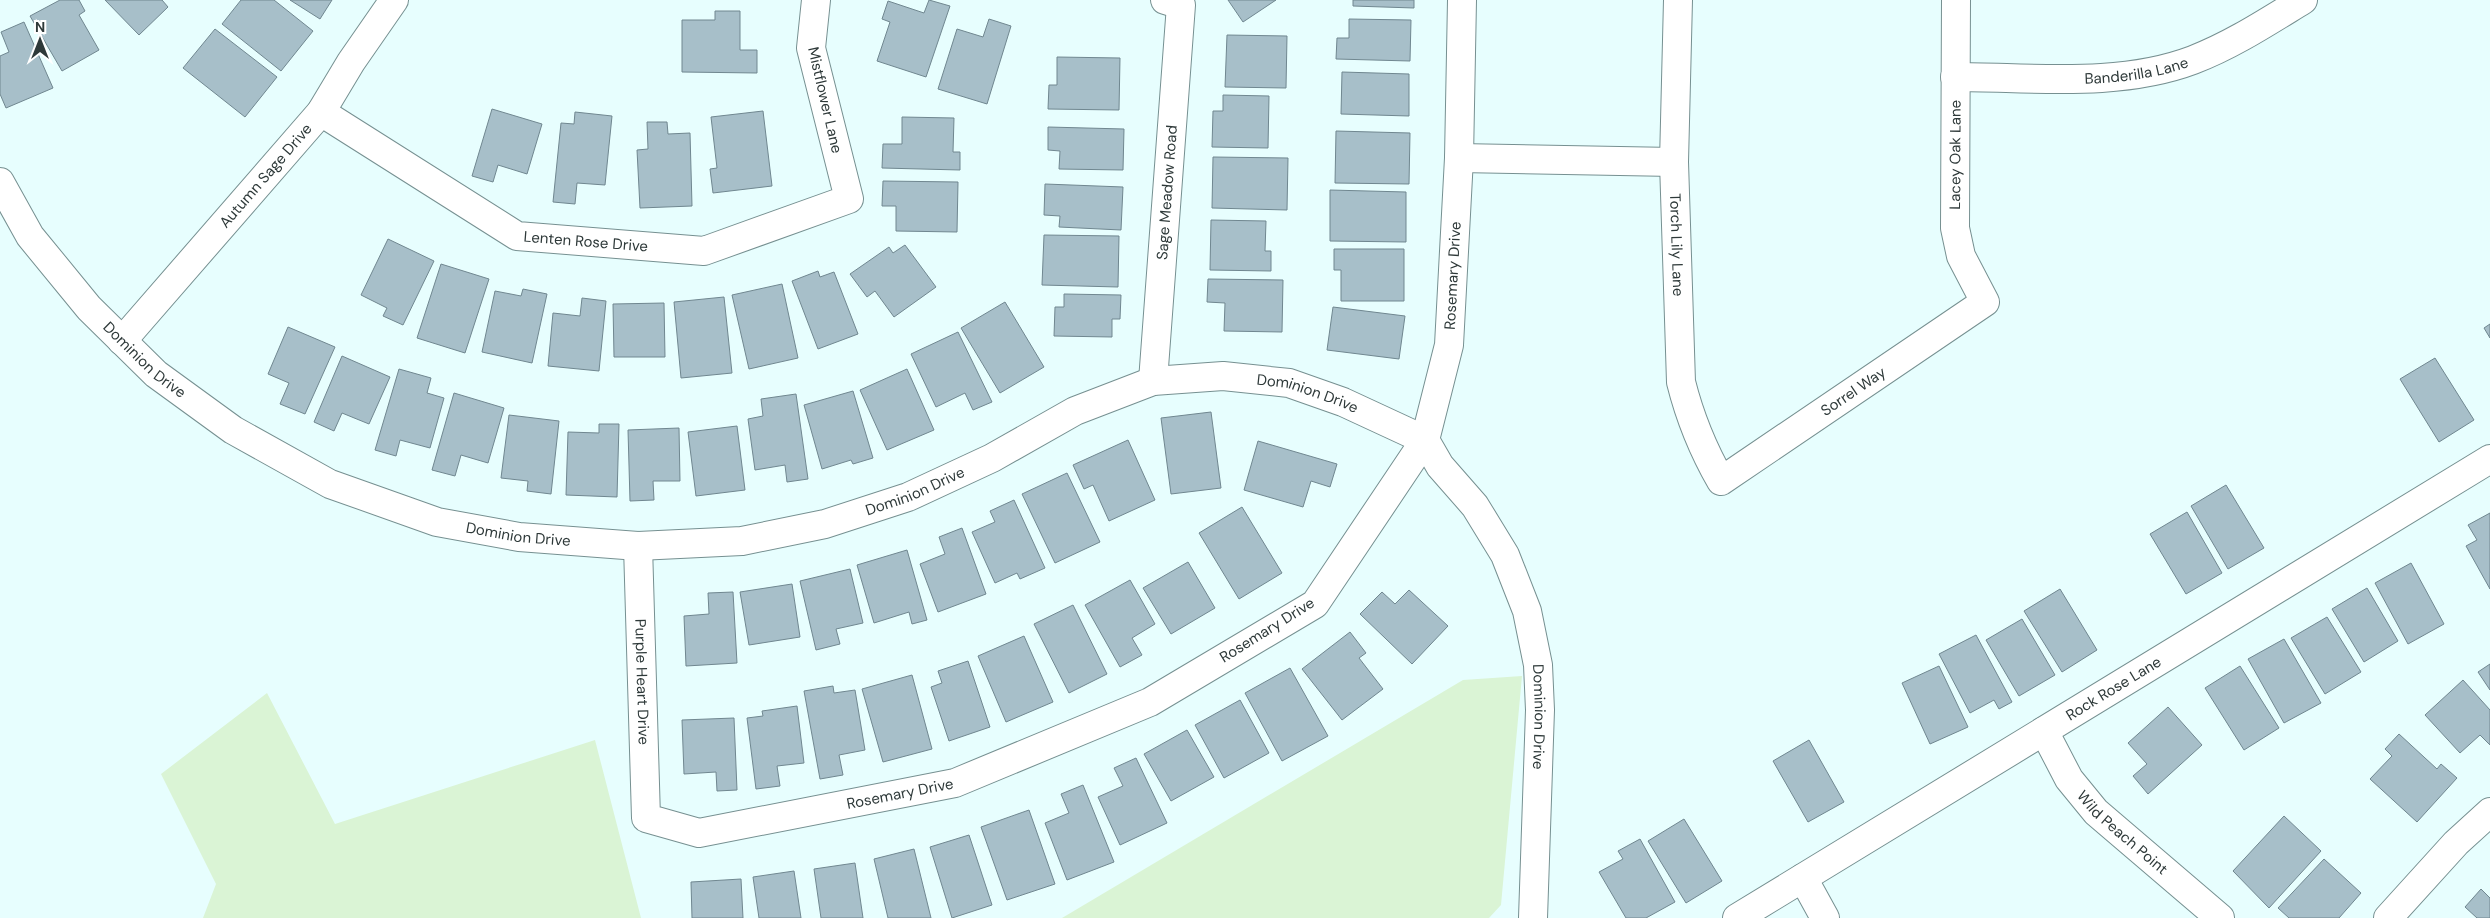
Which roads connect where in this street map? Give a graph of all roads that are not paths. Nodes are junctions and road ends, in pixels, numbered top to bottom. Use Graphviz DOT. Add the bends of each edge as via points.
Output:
graph roads {
  1 [pos="394,0"];
  2 [pos="816,0"];
  3 [pos="1462,0"];
  4 [pos="1678,0"];
  5 [pos="1956,0"];
  6 [pos="2303,0"];
  7 [pos="1173,2"];
  8 [pos="1955,77"];
  9 [pos="321,112"];
  10 [pos="1459,158"];
  11 [pos="1674,162"];
  12 [pos="0,182"];
  13 [pos="849,199"];
  14 [pos="1985,302"];
  15 [pos="122,341"];
  16 [pos="1153,381"];
  17 [pos="1425,440"];
  18 [pos="2490,458"];
  19 [pos="1721,481"];
  20 [pos="638,546"];
  21 [pos="2044,731"];
  22 [pos="2490,812"];
  23 [pos="646,818"];
  24 [pos="1803,878"];
  25 [pos="1533,918"];
  26 [pos="1737,918"];
  27 [pos="1825,918"];
  28 [pos="2220,918"];
  29 [pos="2388,918"];
  1 -- 9 [label="street, Autumn Sage Drive" via="350,62"];
  2 -- 13 [label="street, Mistflower Lane" via="811,48"];
  3 -- 10 [label="street, Rosemary Drive"];
  4 -- 11 [label="street, Torch Lily Lane"];
  5 -- 8 [label="street, Lacey Oak Lane"];
  6 -- 8 [label="street, Banderilla Lane" via="2231,44 2191,61 2148,72 2103,77"];
  7 -- 16 [label="street, Sage Meadow Road"];
  8 -- 14 [label="street, Lacey Oak Lane" via="1955,228 1961,256"];
  9 -- 13 [label="street, Lenten Rose Drive" via="517,236 704,251"];
  9 -- 15 [label="street, Autumn Sage Drive"];
  10 -- 11 [label="street"];
  10 -- 17 [label="street, Rosemary Drive" via="1449,345"];
  11 -- 19 [label="street, Torch Lily Lane" via="1682,382 1701,446"];
  12 -- 15 [label="street, Dominion Drive" via="30,236 89,308"];
  14 -- 19 [label="street, Sorrel Way"];
  15 -- 20 [label="street, Dominion Drive" via="156,374 233,430 330,484 436,522 519,538"];
  16 -- 17 [label="street, Dominion Drive" via="1223,376 1289,383 1343,402"];
  16 -- 20 [label="street, Dominion Drive" via="1075,411 992,458 908,497 825,524 742,541"];
  17 -- 23 [label="street, Rosemary Drive" via="1315,604 1150,702 955,783 699,833"];
  17 -- 25 [label="street, Dominion Drive" via="1440,466 1475,506 1505,555 1527,611 1538,665 1540,710"];
  18 -- 21 [label="street, Rock Rose Lane"];
  20 -- 23 [label="street, Purple Heart Drive"];
  21 -- 24 [label="street, Rock Rose Lane"];
  21 -- 28 [label="street, Wild Peach Point" via="2069,779 2096,812"];
  22 -- 29 [label="street" via="2456,843"];
  24 -- 26 [label="street, Rock Rose Lane"];
  24 -- 27 [label="street"];
}
